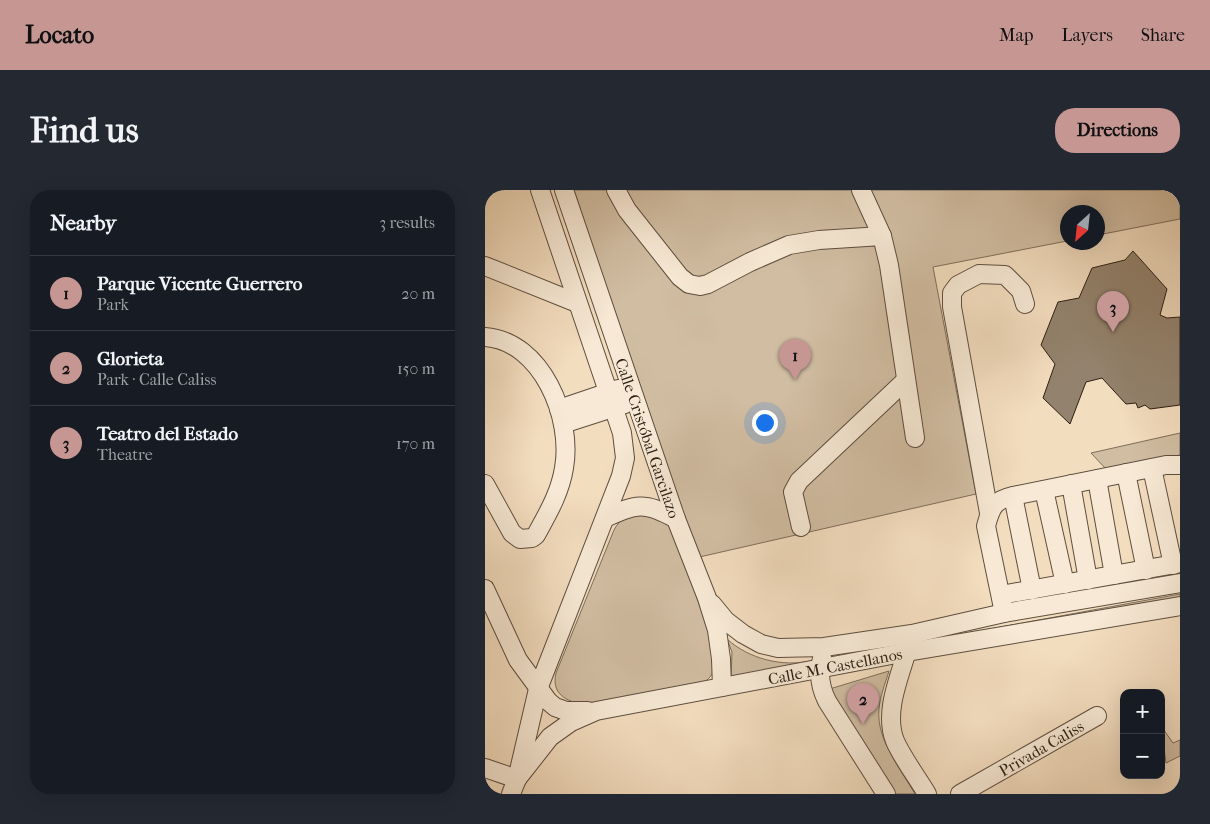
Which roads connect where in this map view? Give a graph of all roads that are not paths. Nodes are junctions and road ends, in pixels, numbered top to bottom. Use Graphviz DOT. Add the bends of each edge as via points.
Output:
graph roads {
  1 [pos="540,190"];
  2 [pos="564,190"];
  3 [pos="616,190"];
  4 [pos="861,190"];
  5 [pos="882,236"];
  6 [pos="485,266"];
  7 [pos="577,303"];
  8 [pos="1025,304"];
  9 [pos="485,337"];
  10 [pos="906,380"];
  11 [pos="633,393"];
  12 [pos="611,400"];
  13 [pos="561,416"];
  14 [pos="915,438"];
  15 [pos="1180,465"];
  16 [pos="1153,468"];
  17 [pos="1126,473"];
  18 [pos="1097,479"];
  19 [pos="485,484"];
  20 [pos="1071,484"];
  21 [pos="1044,490"];
  22 [pos="1013,496"];
  23 [pos="989,513"];
  24 [pos="605,518"];
  25 [pos="676,519"];
  26 [pos="801,527"];
  27 [pos="1177,564"];
  28 [pos="1146,570"];
  29 [pos="1114,575"];
  30 [pos="1088,580"];
  31 [pos="1180,583"];
  32 [pos="1065,584"];
  33 [pos="485,589"];
  34 [pos="1032,590"];
  35 [pos="1001,595"];
  36 [pos="707,598"];
  37 [pos="1180,606"];
  38 [pos="1004,613"];
  39 [pos="912,634"];
  40 [pos="824,648"];
  41 [pos="907,652"];
  42 [pos="819,668"];
  43 [pos="722,687"];
  44 [pos="538,688"];
  45 [pos="596,711"];
  46 [pos="1097,716"];
  47 [pos="485,768"];
  48 [pos="518,789"];
  49 [pos="886,794"];
  50 [pos="927,794"];
  51 [pos="960,794"];
  1 -- 7 [label="street, Calle Cristóbal Garcilazo"];
  2 -- 11 [label="street, Calle Cristóbal Garcilazo"];
  3 -- 5 [label="street" via="627,210 680,277 689,284 700,286 789,245"];
  4 -- 5 [label="street"];
  5 -- 10 [label="street"];
  6 -- 7 [label="street"];
  7 -- 12 [label="street, Calle Cristóbal Garcilazo"];
  8 -- 23 [label="street" via="1021,291 1005,275 979,274 957,285 952,293"];
  9 -- 13 [label="street" via="506,341 531,359 540,370"];
  10 -- 14 [label="street"];
  10 -- 26 [label="street" via="799,481 793,492"];
  11 -- 12 [label="street"];
  11 -- 25 [label="street, Calle Cristóbal Garcilazo"];
  12 -- 13 [label="street"];
  12 -- 24 [label="street, Calle Cristóbal Garcilazo" via="622,433 625,458"];
  13 -- 19 [label="street" via="567,448 564,469 554,504 536,535 520,539 512,533"];
  15 -- 16 [label="street"];
  16 -- 17 [label="street"];
  16 -- 27 [label="street"];
  17 -- 18 [label="street"];
  17 -- 28 [label="street"];
  18 -- 20 [label="street"];
  18 -- 29 [label="street"];
  20 -- 21 [label="street"];
  20 -- 30 [label="street"];
  21 -- 22 [label="street"];
  21 -- 32 [label="street"];
  22 -- 23 [label="street" via="1002,498"];
  22 -- 34 [label="street"];
  23 -- 35 [label="street" via="986,526"];
  24 -- 25 [label="street" via="638,505 657,509"];
  24 -- 44 [label="street, Calle Cristóbal Garcilazo"];
  25 -- 36 [label="street, Calle Cristóbal Garcilazo"];
  27 -- 28 [label="street"];
  28 -- 29 [label="street"];
  29 -- 30 [label="street"];
  30 -- 32 [label="street"];
  31 -- 38 [label="street, Calle M. Castellanos"];
  32 -- 34 [label="street"];
  33 -- 44 [label="street" via="518,660"];
  34 -- 35 [label="street"];
  35 -- 38 [label="street"];
  36 -- 40 [label="street, Calle M. Castellanos" via="726,622 761,644 778,648"];
  36 -- 43 [label="street, Calle Cristóbal Garcilazo" via="717,630"];
  37 -- 41 [label="street, Calle M. Castellanos"];
  38 -- 39 [label="street, Calle M. Castellanos"];
  39 -- 40 [label="street, Calle M. Castellanos"];
  39 -- 41 [label="street"];
  40 -- 42 [label="street"];
  41 -- 42 [label="street, Calle M. Castellanos"];
  41 -- 50 [label="street" via="891,708 890,724 895,742"];
  42 -- 43 [label="street, Calle M. Castellanos"];
  42 -- 49 [label="street" via="821,690"];
  43 -- 45 [label="street, Calle M. Castellanos"];
  44 -- 45 [label="street" via="555,707 566,711"];
  44 -- 48 [label="street, Calle Cristóbal Garcilazo"];
  45 -- 48 [label="street, Calle M. Castellanos" via="550,736"];
  46 -- 51 [label="street, Privada Caliss"];
  47 -- 48 [label="street"];
}
